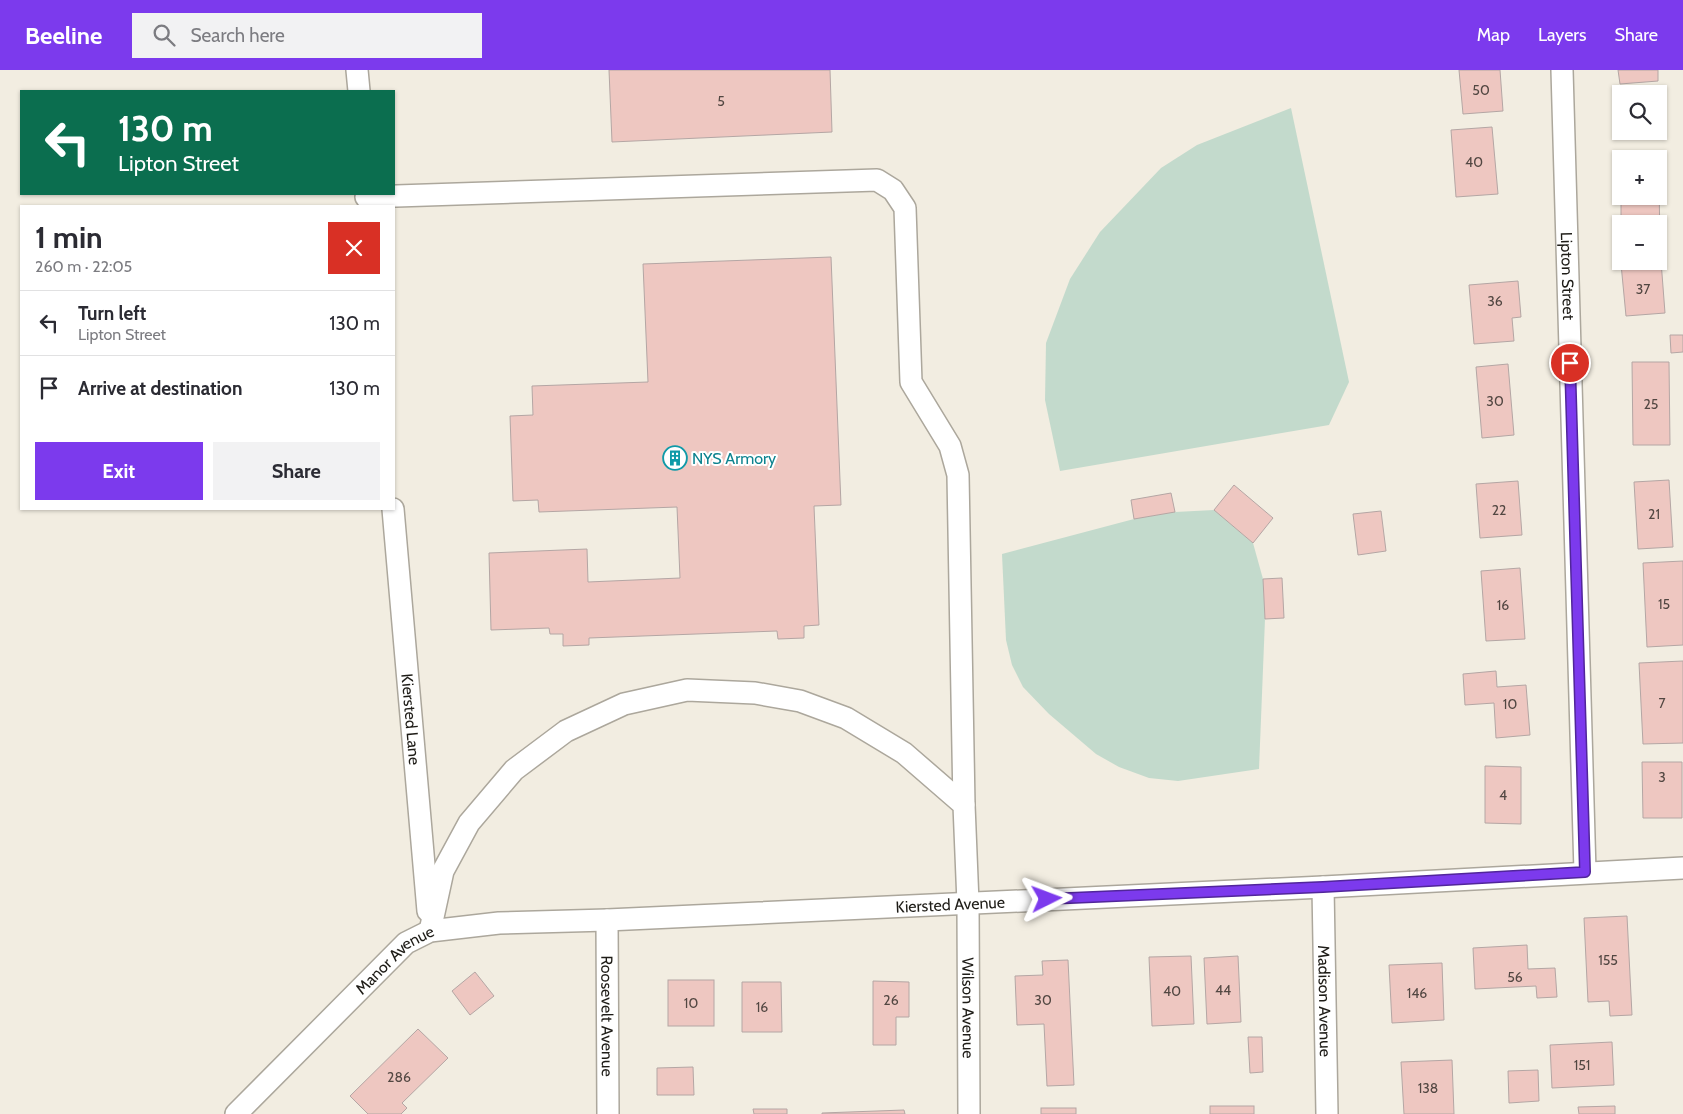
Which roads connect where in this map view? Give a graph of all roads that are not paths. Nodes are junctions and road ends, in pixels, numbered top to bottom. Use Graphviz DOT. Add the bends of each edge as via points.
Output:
graph roads {
  1 [pos="357,70"];
  2 [pos="1562,70"];
  3 [pos="359,90"];
  4 [pos="366,199"];
  5 [pos="393,510"];
  6 [pos="964,805"];
  7 [pos="1683,868"];
  8 [pos="1585,872"];
  9 [pos="1323,887"];
  10 [pos="968,903"];
  11 [pos="607,920"];
  12 [pos="430,931"];
  13 [pos="236,1114"];
  14 [pos="608,1114"];
  15 [pos="969,1114"];
  16 [pos="1327,1114"];
  1 -- 3 [label="street"];
  2 -- 8 [label="street, Lipton Street"];
  4 -- 6 [label="street, Wilson Avenue" via="877,180 893,190 905,208 910,382 950,446 958,475"];
  5 -- 12 [label="street, Kiersted Lane"];
  6 -- 10 [label="street, Wilson Avenue"];
  6 -- 12 [label="street" via="904,753 846,718 800,701 755,692 686,690 624,704 566,731 514,770 469,823 443,871"];
  7 -- 8 [label="street, Kiersted Avenue"];
  8 -- 9 [label="street, Kiersted Avenue"];
  9 -- 10 [label="street, Kiersted Avenue"];
  9 -- 16 [label="street, Madison Avenue"];
  10 -- 11 [label="street, Kiersted Avenue"];
  10 -- 15 [label="street, Wilson Avenue"];
  11 -- 12 [label="street, Manor Avenue" via="500,923"];
  11 -- 14 [label="street, Roosevelt Avenue"];
  12 -- 13 [label="street, Manor Avenue" via="406,943"];
}
